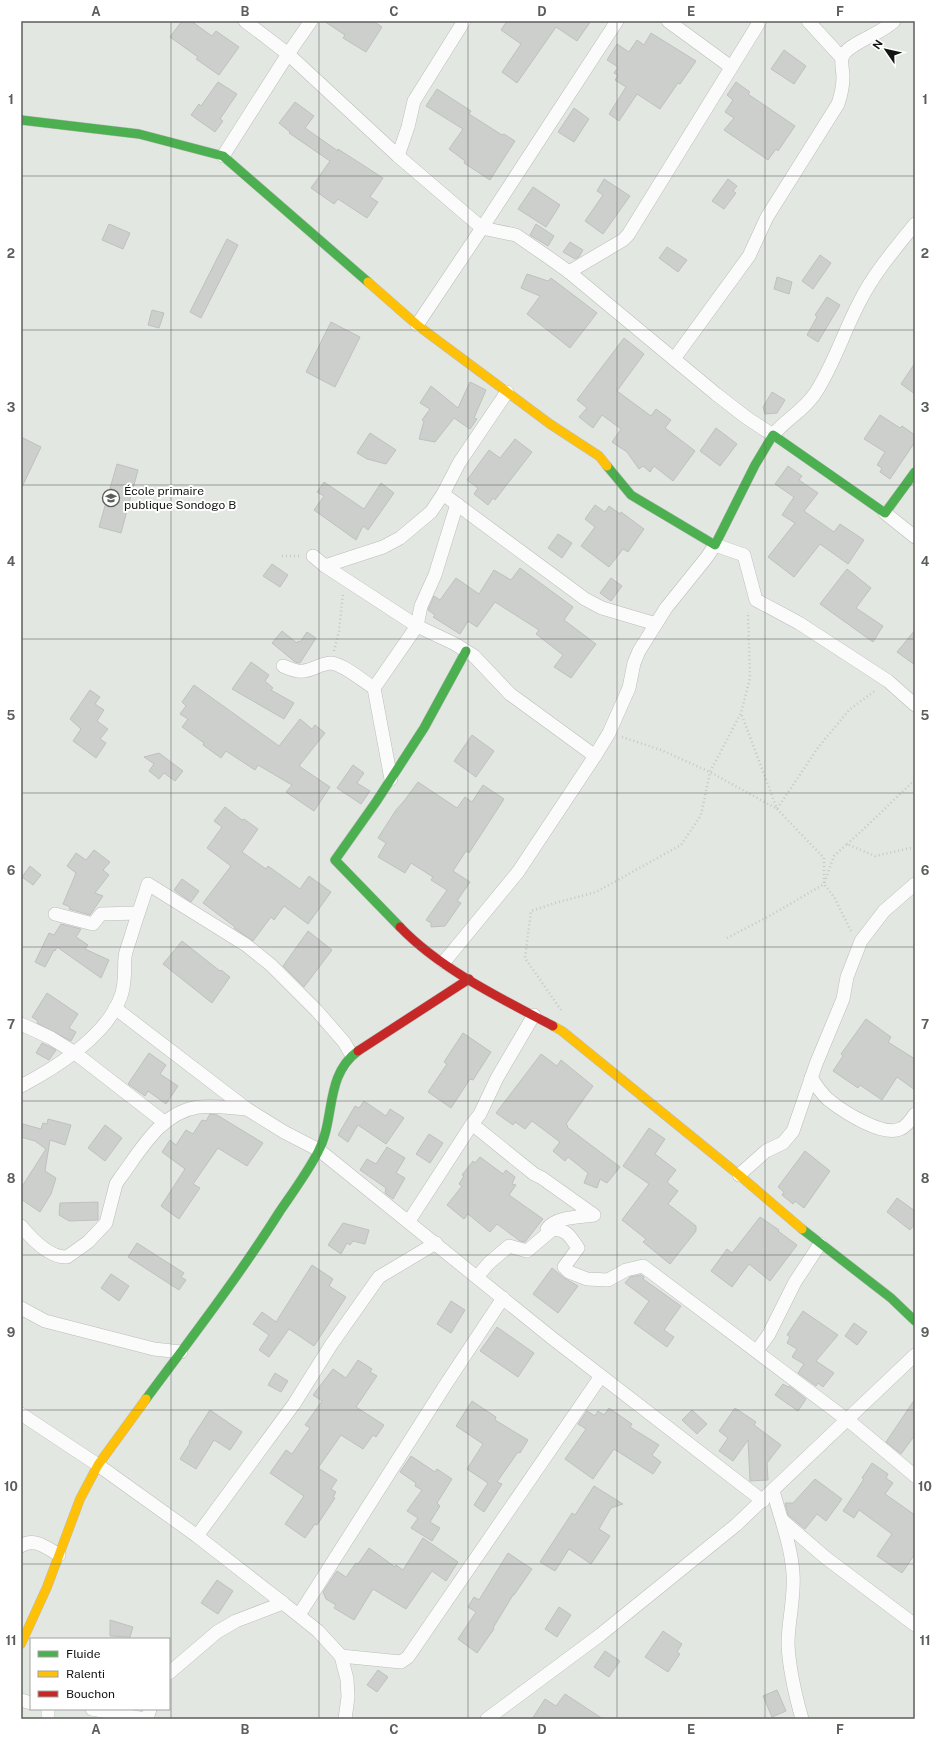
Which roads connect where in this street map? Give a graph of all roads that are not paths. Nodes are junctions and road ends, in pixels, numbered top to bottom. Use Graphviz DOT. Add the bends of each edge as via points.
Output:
graph roads {
  1 [pos="245,21"];
  2 [pos="311,21"];
  3 [pos="464,21"];
  4 [pos="617,21"];
  5 [pos="668,21"];
  6 [pos="760,21"];
  7 [pos="808,21"];
  8 [pos="894,21"];
  9 [pos="288,54"];
  10 [pos="842,58"];
  11 [pos="732,67"];
  12 [pos="21,120"];
  13 [pos="223,156"];
  14 [pos="398,156"];
  15 [pos="915,224"];
  16 [pos="482,228"];
  17 [pos="569,272"];
  18 [pos="417,325"];
  19 [pos="674,359"];
  20 [pos="507,392"];
  21 [pos="773,435"];
  22 [pos="915,472"];
  23 [pos="443,494"];
  24 [pos="457,504"];
  25 [pos="885,514"];
  26 [pos="915,537"];
  27 [pos="715,545"];
  28 [pos="313,556"];
  29 [pos="325,566"];
  30 [pos="656,624"];
  31 [pos="417,626"];
  32 [pos="466,651"];
  33 [pos="283,666"];
  34 [pos="374,688"];
  35 [pos="915,705"];
  36 [pos="594,756"];
  37 [pos="391,779"];
  38 [pos="915,884"];
  39 [pos="138,913"];
  40 [pos="55,914"];
  41 [pos="444,962"];
  42 [pos="469,979"];
  43 [pos="115,1008"];
  44 [pos="534,1015"];
  45 [pos="21,1024"];
  46 [pos="75,1053"];
  47 [pos="351,1054"];
  48 [pos="811,1078"];
  49 [pos="21,1086"];
  50 [pos="247,1109"];
  51 [pos="915,1114"];
  52 [pos="164,1122"];
  53 [pos="472,1124"];
  54 [pos="319,1150"];
  55 [pos="739,1175"];
  56 [pos="409,1221"];
  57 [pos="21,1226"];
  58 [pos="436,1244"];
  59 [pos="536,1244"];
  60 [pos="820,1244"];
  61 [pos="477,1276"];
  62 [pos="504,1298"];
  63 [pos="21,1308"];
  64 [pos="915,1321"];
  65 [pos="757,1351"];
  66 [pos="181,1352"];
  67 [pos="915,1355"];
  68 [pos="601,1376"];
  69 [pos="21,1414"];
  70 [pos="847,1419"];
  71 [pos="98,1465"];
  72 [pos="915,1476"];
  73 [pos="773,1490"];
  74 [pos="763,1501"];
  75 [pos="780,1518"];
  76 [pos="197,1536"];
  77 [pos="21,1546"];
  78 [pos="59,1555"];
  79 [pos="283,1604"];
  80 [pos="299,1615"];
  81 [pos="915,1625"];
  82 [pos="21,1644"];
  83 [pos="341,1656"];
  84 [pos="170,1672"];
  85 [pos="97,1710"];
  86 [pos="150,1710"];
  87 [pos="145,1719"];
  88 [pos="345,1719"];
  89 [pos="487,1719"];
  90 [pos="802,1719"];
  1 -- 9 [label="street"];
  2 -- 9 [label="street"];
  3 -- 14 [label="street" via="414,101"];
  4 -- 16 [label="street"];
  5 -- 11 [label="street"];
  6 -- 11 [label="street"];
  7 -- 10 [label="street"];
  8 -- 10 [label="street" via="881,32 850,47"];
  9 -- 13 [label="street"];
  9 -- 14 [label="street"];
  10 -- 19 [label="street" via="843,87 838,104 767,217 749,256"];
  11 -- 17 [label="street" via="628,235"];
  12 -- 13 [label="street" via="139,134"];
  13 -- 18 [label="street"];
  14 -- 16 [label="street"];
  15 -- 21 [label="street" via="874,276 816,392 806,405 782,424"];
  16 -- 17 [label="street" via="516,235"];
  16 -- 18 [label="street"];
  17 -- 19 [label="street"];
  18 -- 20 [label="street"];
  19 -- 21 [label="street" via="747,418"];
  20 -- 23 [label="street" via="459,463"];
  20 -- 27 [label="street" via="599,456 631,495"];
  21 -- 25 [label="street"];
  21 -- 27 [label="street"];
  22 -- 25 [label="street"];
  23 -- 24 [label="street"];
  23 -- 29 [label="street" via="431,512 400,538 383,547"];
  24 -- 30 [label="street" via="585,599 602,608"];
  24 -- 31 [label="street" via="435,575 421,606"];
  25 -- 26 [label="street"];
  27 -- 30 [label="street" via="680,588"];
  27 -- 35 [label="street" via="744,555 756,600 799,623 888,681"];
  28 -- 29 [label="street"];
  29 -- 31 [label="street"];
  30 -- 36 [label="street" via="634,663 629,688 609,733"];
  31 -- 32 [label="street"];
  31 -- 34 [label="street"];
  32 -- 36 [label="street" via="510,694"];
  32 -- 37 [label="street" via="424,728"];
  33 -- 34 [label="street" via="306,672 331,663 339,665"];
  34 -- 37 [label="street"];
  36 -- 41 [label="street" via="518,872"];
  37 -- 41 [label="street" via="335,860 415,943"];
  38 -- 48 [label="street" via="884,911 861,941 847,977 843,999"];
  39 -- 40 [label="street" via="101,914 93,924"];
  39 -- 43 [label="street" via="127,949 121,996"];
  39 -- 47 [label="street" via="148,884 246,945 292,984 344,1042"];
  41 -- 42 [label="street"];
  42 -- 44 [label="street"];
  42 -- 47 [label="street"];
  43 -- 46 [label="street"];
  43 -- 50 [label="street"];
  44 -- 53 [label="street" via="497,1078 480,1114"];
  44 -- 55 [label="street" via="562,1031"];
  45 -- 46 [label="street"];
  46 -- 49 [label="street"];
  46 -- 52 [label="street"];
  47 -- 54 [label="street" via="337,1075 329,1121"];
  48 -- 51 [label="street" via="830,1101 852,1116 874,1126 893,1131 900,1129"];
  48 -- 55 [label="street" via="793,1131 788,1138 759,1156"];
  50 -- 52 [label="street" via="199,1107"];
  50 -- 54 [label="street"];
  52 -- 57 [label="street" via="120,1178 106,1223 88,1242 67,1257 59,1256 38,1244"];
  53 -- 56 [label="street"];
  53 -- 59 [label="street" via="534,1174 594,1215 566,1219 550,1225"];
  54 -- 56 [label="street"];
  54 -- 66 [label="street" via="254,1250"];
  55 -- 60 [label="street"];
  56 -- 58 [label="street"];
  58 -- 61 [label="street"];
  58 -- 76 [label="street" via="379,1277 294,1404"];
  59 -- 61 [label="street" via="528,1251 509,1246 489,1262"];
  59 -- 65 [label="street" via="553,1230 563,1230 578,1248 564,1267 569,1272 587,1279 608,1280 626,1270 643,1266"];
  60 -- 64 [label="street" via="891,1298"];
  60 -- 65 [label="street" via="795,1282"];
  61 -- 62 [label="street"];
  62 -- 68 [label="street"];
  62 -- 80 [label="street" via="446,1384"];
  63 -- 66 [label="street" via="45,1321 154,1349"];
  65 -- 70 [label="street"];
  66 -- 71 [label="street"];
  67 -- 70 [label="street"];
  68 -- 74 [label="street"];
  68 -- 83 [label="street" via="408,1658 401,1662 393,1662"];
  69 -- 71 [label="street"];
  70 -- 72 [label="street"];
  70 -- 73 [label="street"];
  71 -- 76 [label="street"];
  71 -- 78 [label="street" via="80,1499"];
  73 -- 74 [label="street"];
  73 -- 75 [label="street"];
  74 -- 89 [label="street" via="600,1635"];
  75 -- 81 [label="street" via="826,1558"];
  75 -- 90 [label="street" via="789,1541 793,1575 788,1644 792,1681"];
  76 -- 79 [label="street"];
  77 -- 78 [label="street" via="26,1542 37,1543"];
  78 -- 82 [label="street"];
  79 -- 80 [label="street"];
  79 -- 84 [label="street" via="236,1621 218,1632"];
  80 -- 83 [label="street"];
  83 -- 88 [label="street" via="347,1679"];
  85 -- 87 [label="street"];
  86 -- 87 [label="street"];
}
